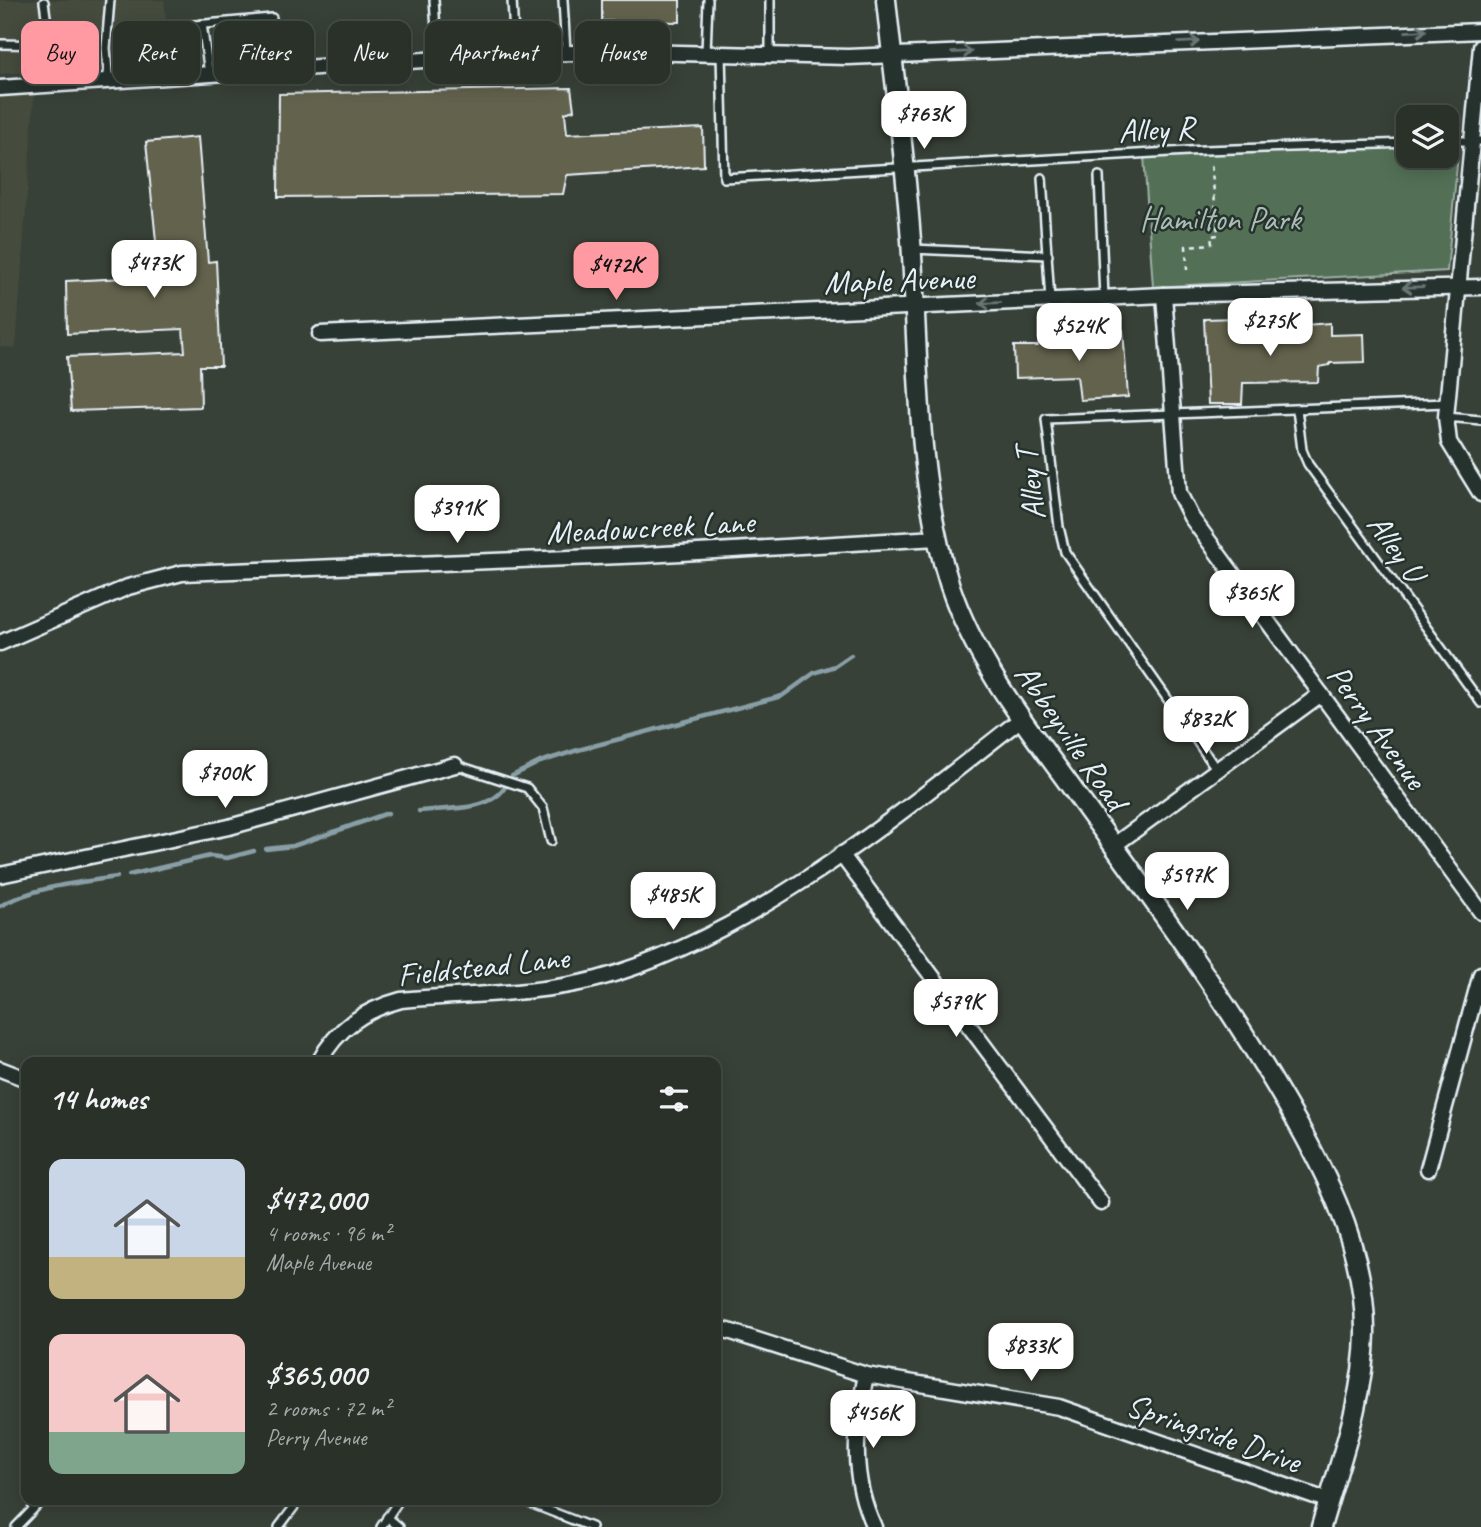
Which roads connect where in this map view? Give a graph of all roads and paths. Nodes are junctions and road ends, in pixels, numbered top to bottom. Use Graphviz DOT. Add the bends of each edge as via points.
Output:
graph roads {
  1 [pos="110,0"];
  2 [pos="435,0"];
  3 [pos="512,0"];
  4 [pos="563,0"];
  5 [pos="708,0"];
  6 [pos="770,0"];
  7 [pos="886,0"];
  8 [pos="44,2"];
  9 [pos="272,18"];
  10 [pos="436,21"];
  11 [pos="513,21"];
  12 [pos="202,24"];
  13 [pos="1481,31"];
  14 [pos="0,44"];
  15 [pos="1481,47"];
  16 [pos="561,53"];
  17 [pos="566,53"];
  18 [pos="714,53"];
  19 [pos="894,55"];
  20 [pos="770,56"];
  21 [pos="425,60"];
  22 [pos="209,74"];
  23 [pos="109,83"];
  24 [pos="0,88"];
  25 [pos="1476,141"];
  26 [pos="1396,144"];
  27 [pos="1210,153"];
  28 [pos="906,169"];
  29 [pos="1098,176"];
  30 [pos="1042,178"];
  31 [pos="912,250"];
  32 [pos="1048,255"];
  33 [pos="1187,270"];
  34 [pos="1459,285"];
  35 [pos="1481,287"];
  36 [pos="1164,295"];
  37 [pos="1104,299"];
  38 [pos="1050,301"];
  39 [pos="915,306"];
  40 [pos="320,334"];
  41 [pos="1297,409"];
  42 [pos="1446,410"];
  43 [pos="1173,415"];
  44 [pos="1481,420"];
  45 [pos="1481,494"];
  46 [pos="937,538"];
  47 [pos="0,643"];
  48 [pos="1321,694"];
  49 [pos="1481,703"];
  50 [pos="1021,719"];
  51 [pos="455,765"];
  52 [pos="1216,770"];
  53 [pos="551,841"];
  54 [pos="1113,846"];
  55 [pos="841,854"];
  56 [pos="0,875"];
  57 [pos="1481,912"];
  58 [pos="1481,974"];
  59 [pos="323,1057"];
  60 [pos="0,1069"];
  61 [pos="21,1077"];
  62 [pos="1428,1169"];
  63 [pos="1101,1203"];
  64 [pos="721,1329"];
  65 [pos="866,1375"];
  66 [pos="1329,1501"];
  67 [pos="36,1505"];
  68 [pos="395,1505"];
  69 [pos="535,1505"];
  70 [pos="294,1507"];
  71 [pos="387,1517"];
  72 [pos="16,1527"];
  73 [pos="279,1527"];
  74 [pos="382,1527"];
  75 [pos="399,1527"];
  76 [pos="591,1527"];
  77 [pos="874,1527"];
  78 [pos="1321,1527"];
  1 -- 23 [label="lane"];
  2 -- 10 [label="lane"];
  3 -- 11 [label="lane"];
  4 -- 17 [label="lane"];
  5 -- 18 [label="lane"];
  6 -- 20 [label="lane"];
  7 -- 19 [label="street, Abbeyville Road"];
  8 -- 14 [label="lane" via="50,45"];
  9 -- 12 [label="lane"];
  12 -- 22 [label="lane"];
  19 -- 13 [label="street, one-way"];
  15 -- 25 [label="street"];
  16 -- 17 [label="street"];
  17 -- 18 [label="street"];
  18 -- 20 [label="street"];
  18 -- 28 [label="lane, Alley R" via="724,178"];
  19 -- 20 [label="street"];
  19 -- 28 [label="street, Abbeyville Road"];
  21 -- 22 [label="street"];
  22 -- 23 [label="street"];
  23 -- 24 [label="street"];
  25 -- 34 [label="street"];
  26 -- 28 [label="lane, Alley R"];
  27 -- 33 [label="path" via="1218,235 1211,236 1212,244 1186,246"];
  28 -- 31 [label="street, Abbeyville Road"];
  29 -- 37 [label="lane"];
  30 -- 32 [label="lane"];
  31 -- 32 [label="lane"];
  31 -- 39 [label="street, Abbeyville Road"];
  32 -- 38 [label="lane"];
  34 -- 35 [label="street, Maple Avenue"];
  34 -- 36 [label="street, Maple Avenue, one-way"];
  34 -- 42 [label="street"];
  36 -- 37 [label="street, Maple Avenue"];
  36 -- 43 [label="street, Perry Avenue"];
  37 -- 38 [label="street, Maple Avenue"];
  38 -- 39 [label="street, Maple Avenue, one-way"];
  39 -- 40 [label="street, Maple Avenue"];
  39 -- 46 [label="street, Abbeyville Road" via="921,428"];
  41 -- 42 [label="lane, Alley T"];
  41 -- 43 [label="lane, Alley T"];
  41 -- 49 [label="lane, Alley U" via="1308,464"];
  42 -- 44 [label="lane, Alley T"];
  42 -- 45 [label="street" via="1449,442"];
  43 -- 48 [label="street, Perry Avenue" via="1180,493 1191,517"];
  43 -- 52 [label="lane, Alley T" via="1046,419 1065,552"];
  46 -- 47 [label="street, Meadowcreek Lane" via="646,555 182,573 128,587"];
  46 -- 50 [label="street, Abbeyville Road" via="967,627"];
  48 -- 52 [label="street"];
  48 -- 57 [label="street, Perry Avenue"];
  50 -- 54 [label="street, Abbeyville Road"];
  50 -- 55 [label="street, Fieldstead Lane"];
  51 -- 53 [label="lane" via="527,789 543,808"];
  51 -- 56 [label="street" via="229,827"];
  52 -- 54 [label="street"];
  54 -- 66 [label="street, Abbeyville Road" via="1235,1017 1304,1133 1347,1229 1361,1285 1364,1344 1358,1393"];
  55 -- 59 [label="street, Fieldstead Lane" via="734,924 629,970 567,986 380,1005 348,1025"];
  55 -- 63 [label="street"];
  58 -- 62 [label="street"];
  60 -- 61 [label="street"];
  64 -- 65 [label="street, Springside Drive"];
  65 -- 66 [label="street, Springside Drive" via="1059,1407"];
  65 -- 77 [label="street" via="856,1426 856,1466"];
  66 -- 78 [label="street, Abbeyville Road"];
  67 -- 72 [label="lane"];
  68 -- 71 [label="lane"];
  69 -- 76 [label="lane"];
  70 -- 73 [label="lane"];
  71 -- 74 [label="lane"];
  71 -- 75 [label="lane"];
}
